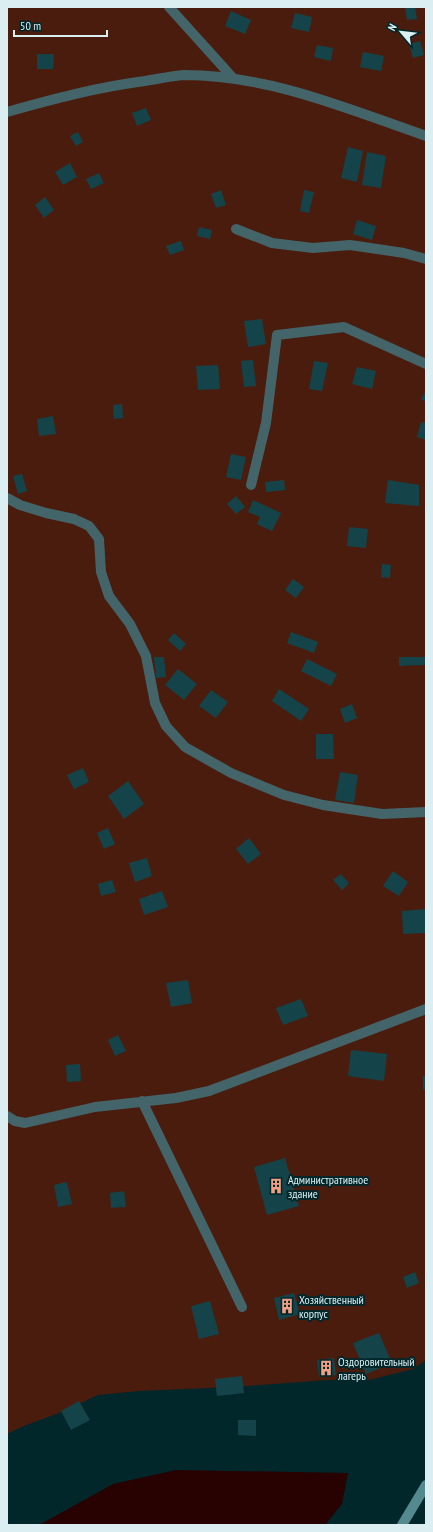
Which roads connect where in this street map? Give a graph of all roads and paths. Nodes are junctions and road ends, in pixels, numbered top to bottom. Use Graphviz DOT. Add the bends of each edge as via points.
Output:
graph roads {
  1 [pos="169,7"];
  2 [pos="233,78"];
  3 [pos="7,112"];
  4 [pos="426,136"];
  5 [pos="236,229"];
  6 [pos="426,259"];
  7 [pos="426,364"];
  8 [pos="251,485"];
  9 [pos="7,498"];
  10 [pos="426,812"];
  11 [pos="426,1009"];
  12 [pos="142,1101"];
  13 [pos="7,1116"];
  14 [pos="242,1307"];
  15 [pos="426,1485"];
  16 [pos="402,1525"];
  1 -- 2 [label="street"];
  2 -- 3 [label="street" via="183,75 136,82 70,94"];
  2 -- 4 [label="street" via="281,87"];
  5 -- 6 [label="street" via="272,243 313,248 350,245"];
  7 -- 8 [label="street" via="344,327 277,335 266,423"];
  9 -- 10 [label="street" via="20,505 74,519 89,526 99,539 101,572 109,596 130,624 146,656 155,703 166,726 185,747 230,773 284,795 323,805 382,814"];
  11 -- 12 [label="street" via="209,1091 176,1098"];
  12 -- 13 [label="street" via="95,1107 25,1123"];
  12 -- 14 [label="street"];
  15 -- 16 [label="main road"];
}
